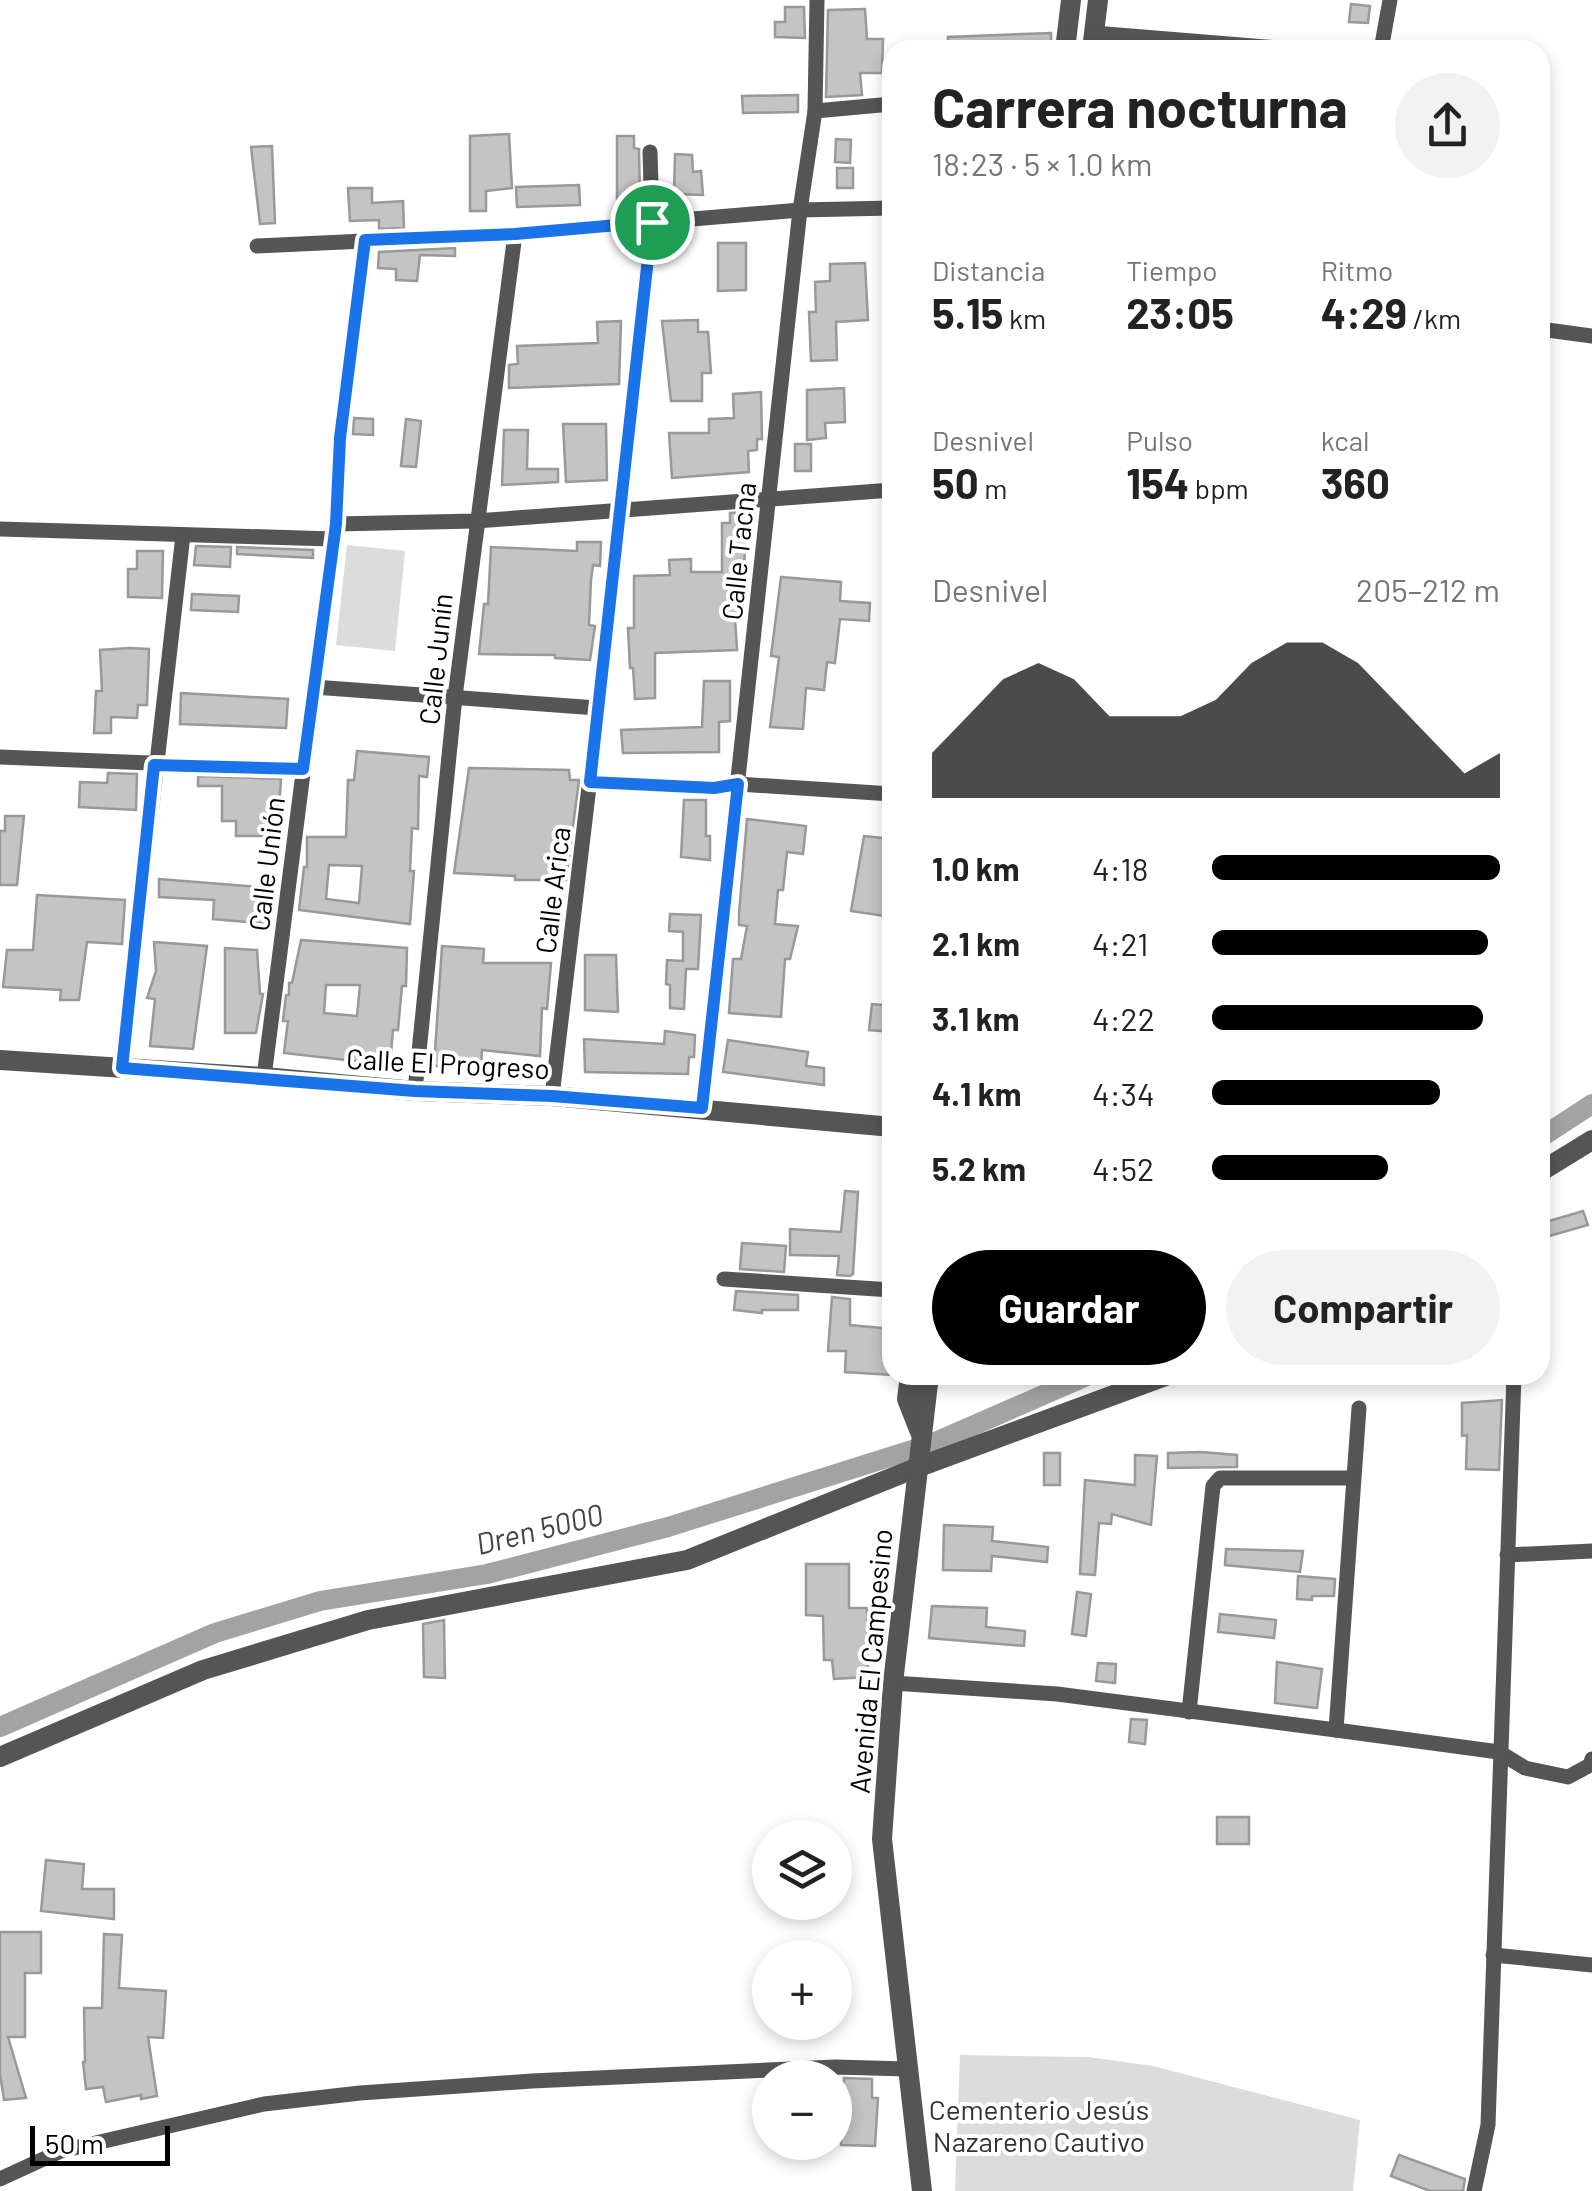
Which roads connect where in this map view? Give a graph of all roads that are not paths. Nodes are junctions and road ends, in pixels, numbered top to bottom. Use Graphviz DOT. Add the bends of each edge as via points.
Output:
graph roads {
  1 [pos="817,0"];
  2 [pos="1071,0"];
  3 [pos="1098,0"];
  4 [pos="1390,0"];
  5 [pos="1067,40"];
  6 [pos="1093,40"];
  7 [pos="1383,40"];
  8 [pos="882,105"];
  9 [pos="815,111"];
  10 [pos="650,152"];
  11 [pos="882,208"];
  12 [pos="800,210"];
  13 [pos="652,222"];
  14 [pos="515,234"];
  15 [pos="365,240"];
  16 [pos="258,246"];
  17 [pos="1550,331"];
  18 [pos="1592,336"];
  19 [pos="882,491"];
  20 [pos="769,497"];
  21 [pos="622,511"];
  22 [pos="476,521"];
  23 [pos="0,528"];
  24 [pos="334,532"];
  25 [pos="183,535"];
  26 [pos="314,687"];
  27 [pos="455,697"];
  28 [pos="598,708"];
  29 [pos="0,758"];
  30 [pos="154,765"];
  31 [pos="303,769"];
  32 [pos="590,782"];
  33 [pos="738,784"];
  34 [pos="882,793"];
  35 [pos="0,1060"];
  36 [pos="122,1068"];
  37 [pos="264,1077"];
  38 [pos="415,1091"];
  39 [pos="552,1096"];
  40 [pos="702,1108"];
  41 [pos="882,1126"];
  42 [pos="1592,1140"];
  43 [pos="1550,1166"];
  44 [pos="724,1279"];
  45 [pos="882,1289"];
  46 [pos="909,1385"];
  47 [pos="927,1385"];
  48 [pos="1140,1385"];
  49 [pos="1514,1385"];
  50 [pos="1359,1408"];
  51 [pos="921,1434"];
  52 [pos="917,1466"];
  53 [pos="1352,1478"];
  54 [pos="1592,1552"];
  55 [pos="1506,1555"];
  56 [pos="893,1682"];
  57 [pos="1189,1712"];
  58 [pos="1336,1730"];
  59 [pos="1499,1752"];
  60 [pos="0,1756"];
  61 [pos="1592,1758"];
  62 [pos="1494,1955"];
  63 [pos="1592,1965"];
  64 [pos="908,2069"];
  65 [pos="0,2179"];
  66 [pos="922,2191"];
  67 [pos="1474,2191"];
  1 -- 9 [label="street, Calle Tacna"];
  2 -- 5 [label="street"];
  3 -- 6 [label="street"];
  4 -- 7 [label="street"];
  8 -- 9 [label="street"];
  9 -- 12 [label="street, Calle Tacna"];
  10 -- 13 [label="street, Calle Arica"];
  11 -- 12 [label="street"];
  12 -- 13 [label="street"];
  12 -- 20 [label="street, Calle Tacna"];
  13 -- 14 [label="street"];
  13 -- 21 [label="street, Calle Arica"];
  14 -- 15 [label="street"];
  14 -- 22 [label="street, Calle Junín"];
  15 -- 16 [label="street"];
  15 -- 24 [label="street, Calle Unión"];
  17 -- 18 [label="street"];
  19 -- 20 [label="street"];
  20 -- 21 [label="street"];
  20 -- 33 [label="street, Calle Tacna"];
  21 -- 22 [label="street"];
  21 -- 28 [label="street, Calle Arica"];
  22 -- 24 [label="street"];
  22 -- 27 [label="street, Calle Junín"];
  23 -- 25 [label="street"];
  24 -- 25 [label="street"];
  24 -- 26 [label="street, Calle Unión"];
  25 -- 30 [label="street"];
  26 -- 27 [label="street"];
  26 -- 31 [label="street, Calle Unión"];
  27 -- 28 [label="street"];
  27 -- 38 [label="street, Calle Junín"];
  28 -- 32 [label="street, Calle Arica"];
  29 -- 30 [label="street"];
  30 -- 31 [label="street"];
  30 -- 36 [label="street"];
  31 -- 37 [label="street, Calle Unión"];
  32 -- 33 [label="street"];
  32 -- 39 [label="street, Calle Arica"];
  33 -- 34 [label="street"];
  33 -- 40 [label="street, Calle Tacna"];
  35 -- 36 [label="street, Calle El Progreso"];
  36 -- 37 [label="street, Calle El Progreso"];
  37 -- 38 [label="street, Calle El Progreso"];
  38 -- 39 [label="street, Calle El Progreso"];
  39 -- 40 [label="street, Calle El Progreso"];
  40 -- 41 [label="street, Calle El Progreso"];
  42 -- 43 [label="street"];
  44 -- 45 [label="street"];
  46 -- 51 [label="street, Avenida El Campesino" via="907,1399"];
  47 -- 51 [label="street, Avenida El Campesino"];
  48 -- 52 [label="street"];
  49 -- 55 [label="street"];
  50 -- 53 [label="street"];
  51 -- 52 [label="street, Avenida El Campesino"];
  52 -- 56 [label="street, Avenida El Campesino"];
  52 -- 60 [label="street" via="686,1560 368,1620 204,1670"];
  53 -- 57 [label="street" via="1220,1478 1213,1486"];
  53 -- 58 [label="street"];
  54 -- 55 [label="street"];
  55 -- 59 [label="street"];
  56 -- 57 [label="street"];
  56 -- 64 [label="street, Avenida El Campesino" via="882,1839"];
  57 -- 58 [label="street"];
  58 -- 59 [label="street"];
  59 -- 61 [label="street" via="1525,1768 1568,1778"];
  59 -- 62 [label="street"];
  62 -- 63 [label="street"];
  62 -- 67 [label="street" via="1488,2124"];
  64 -- 65 [label="street" via="532,2081 264,2104 60,2151"];
  64 -- 66 [label="street, Avenida El Campesino"];
}
